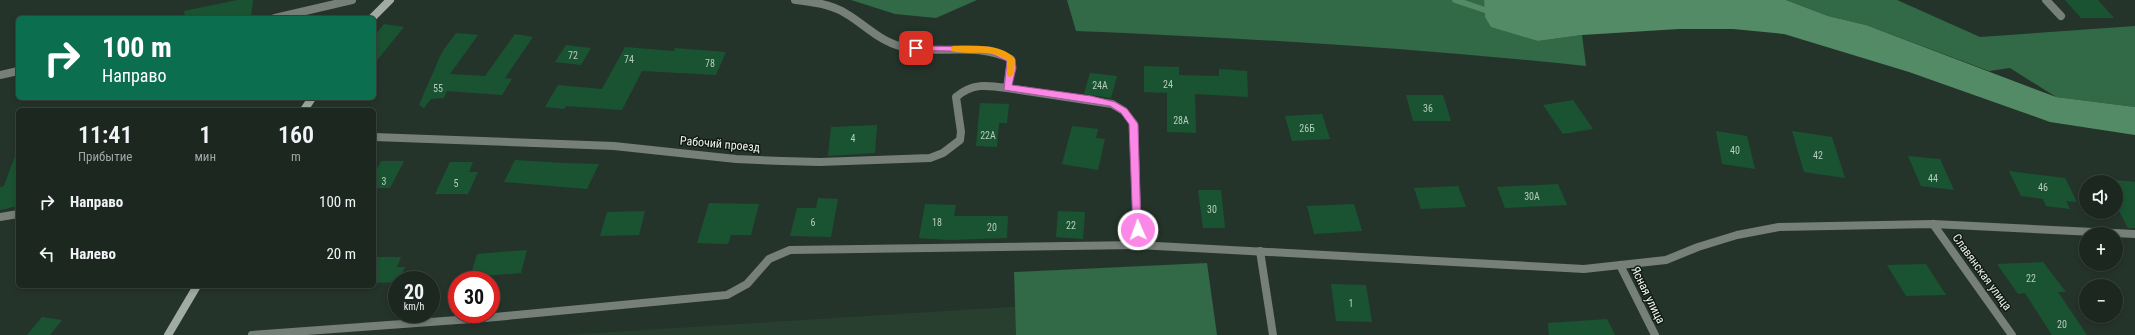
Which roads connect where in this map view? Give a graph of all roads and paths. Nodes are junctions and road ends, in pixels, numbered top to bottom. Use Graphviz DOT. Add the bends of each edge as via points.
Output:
graph roads {
  1 [pos="352,0"];
  2 [pos="390,0"];
  3 [pos="796,0"];
  4 [pos="2046,0"];
  5 [pos="283,16"];
  6 [pos="374,16"];
  7 [pos="2061,16"];
  8 [pos="16,71"];
  9 [pos="0,74"];
  10 [pos="1007,88"];
  11 [pos="376,137"];
  12 [pos="16,214"];
  13 [pos="0,217"];
  14 [pos="1933,224"];
  15 [pos="2135,234"];
  16 [pos="1138,245"];
  17 [pos="1260,251"];
  18 [pos="1620,265"];
  19 [pos="196,288"];
  20 [pos="168,335"];
  21 [pos="252,335"];
  22 [pos="1273,335"];
  23 [pos="1654,335"];
  24 [pos="2012,335"];
  1 -- 5 [label="street"];
  2 -- 6 [label="street"];
  3 -- 10 [label="street" via="816,2 839,10 899,46 989,50 1002,54 1011,59"];
  4 -- 7 [label="street"];
  8 -- 9 [label="street"];
  10 -- 11 [label="street, Рабочий проезд" via="976,84 956,96 960,140 943,153 930,158 782,161 736,159 614,146"];
  10 -- 16 [label="street" via="1091,99 1112,104 1124,111 1134,124"];
  12 -- 13 [label="street"];
  14 -- 15 [label="street"];
  14 -- 18 [label="street" via="1779,227 1718,241 1666,260"];
  14 -- 24 [label="street, Славянская улица"];
  16 -- 17 [label="street"];
  16 -- 21 [label="street" via="790,250 768,260 741,289 727,294 485,318"];
  17 -- 18 [label="street" via="1584,269"];
  17 -- 22 [label="street"];
  18 -- 23 [label="street, Ясная улица"];
  19 -- 20 [label="street"];
}
